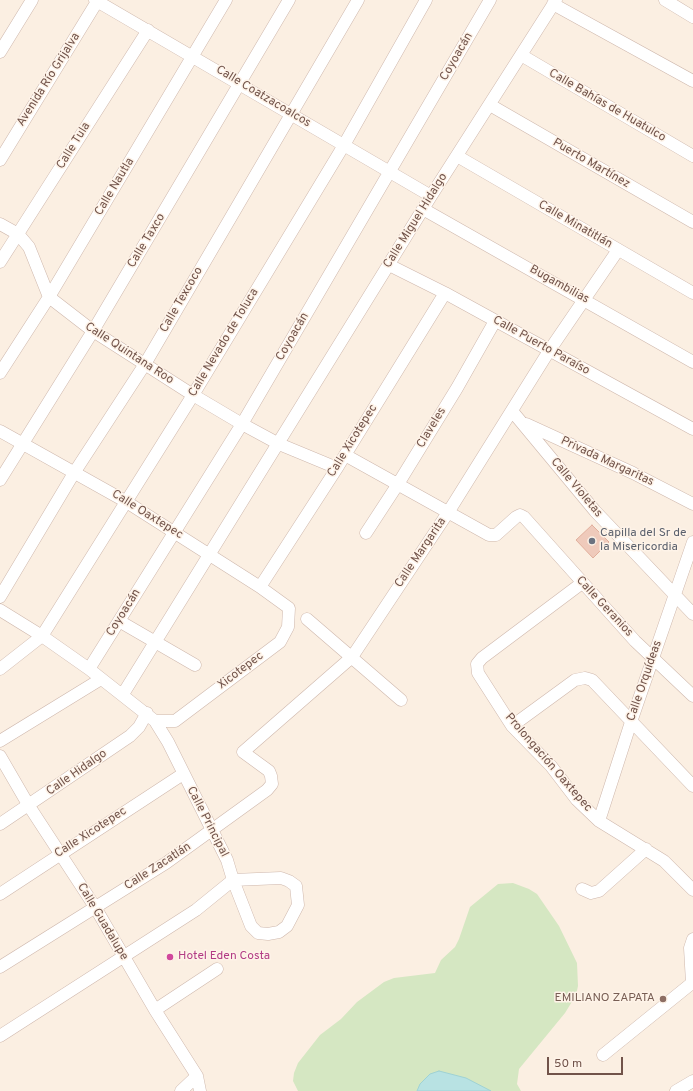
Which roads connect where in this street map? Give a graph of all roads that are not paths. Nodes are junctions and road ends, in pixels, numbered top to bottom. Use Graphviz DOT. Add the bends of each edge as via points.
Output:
graph roads {
  1 [pos="32,0"];
  2 [pos="97,0"];
  3 [pos="226,0"];
  4 [pos="289,0"];
  5 [pos="358,0"];
  6 [pos="426,0"];
  7 [pos="490,0"];
  8 [pos="665,0"];
  9 [pos="554,2"];
  10 [pos="693,17"];
  11 [pos="148,30"];
  12 [pos="0,52"];
  13 [pos="522,55"];
  14 [pos="194,56"];
  15 [pos="693,81"];
  16 [pos="240,84"];
  17 [pos="490,106"];
  18 [pos="291,114"];
  19 [pos="344,145"];
  20 [pos="457,156"];
  21 [pos="693,156"];
  22 [pos="0,160"];
  23 [pos="390,172"];
  24 [pos="431,196"];
  25 [pos="423,209"];
  26 [pos="693,222"];
  27 [pos="0,224"];
  28 [pos="18,234"];
  29 [pos="618,250"];
  30 [pos="0,262"];
  31 [pos="389,265"];
  32 [pos="445,293"];
  33 [pos="693,293"];
  34 [pos="49,297"];
  35 [pos="584,299"];
  36 [pos="495,321"];
  37 [pos="93,331"];
  38 [pos="549,351"];
  39 [pos="693,362"];
  40 [pos="145,364"];
  41 [pos="0,373"];
  42 [pos="192,395"];
  43 [pos="512,411"];
  44 [pos="521,421"];
  45 [pos="242,424"];
  46 [pos="693,429"];
  47 [pos="0,431"];
  48 [pos="22,444"];
  49 [pos="279,444"];
  50 [pos="345,455"];
  51 [pos="337,468"];
  52 [pos="74,473"];
  53 [pos="0,480"];
  54 [pos="398,484"];
  55 [pos="125,501"];
  56 [pos="693,504"];
  57 [pos="449,512"];
  58 [pos="176,532"];
  59 [pos="366,533"];
  60 [pos="693,542"];
  61 [pos="210,555"];
  62 [pos="582,583"];
  63 [pos="260,587"];
  64 [pos="674,596"];
  65 [pos="0,597"];
  66 [pos="289,608"];
  67 [pos="0,610"];
  68 [pos="693,614"];
  69 [pos="307,619"];
  70 [pos="119,621"];
  71 [pos="42,636"];
  72 [pos="156,643"];
  73 [pos="352,657"];
  74 [pos="652,657"];
  75 [pos="195,666"];
  76 [pos="0,669"];
  77 [pos="89,669"];
  78 [pos="101,678"];
  79 [pos="123,694"];
  80 [pos="693,696"];
  81 [pos="401,700"];
  82 [pos="151,717"];
  83 [pos="631,722"];
  84 [pos="512,726"];
  85 [pos="0,741"];
  86 [pos="244,752"];
  87 [pos="0,756"];
  88 [pos="183,774"];
  89 [pos="693,786"];
  90 [pos="29,806"];
  91 [pos="599,821"];
  92 [pos="0,824"];
  93 [pos="212,830"];
  94 [pos="646,849"];
  95 [pos="60,853"];
  96 [pos="233,880"];
  97 [pos="582,889"];
  98 [pos="693,890"];
  99 [pos="0,894"];
  100 [pos="95,907"];
  101 [pos="693,939"];
  102 [pos="123,957"];
  103 [pos="0,966"];
  104 [pos="217,969"];
  105 [pos="692,984"];
  106 [pos="155,1010"];
  107 [pos="0,1036"];
  108 [pos="603,1055"];
  109 [pos="197,1076"];
  110 [pos="693,1081"];
  111 [pos="181,1091"];
  112 [pos="200,1091"];
  113 [pos="676,1091"];
  1 -- 12 [label="street"];
  2 -- 11 [label="street, Calle Coatzacoalcos"];
  2 -- 22 [label="street, Avenida Río Grijalva"];
  3 -- 14 [label="street, Calle Nautla"];
  4 -- 16 [label="street, Calle Taxco"];
  5 -- 18 [label="street, Calle Texcoco"];
  6 -- 19 [label="street, Calle Nevado de Toluca"];
  7 -- 23 [label="street, Coyoacán"];
  8 -- 10 [label="street"];
  9 -- 13 [label="street, Calle Miguel Hidalgo"];
  9 -- 15 [label="street"];
  11 -- 14 [label="street, Calle Coatzacoalcos"];
  11 -- 28 [label="street, Calle Tula"];
  13 -- 17 [label="street, Calle Miguel Hidalgo"];
  13 -- 21 [label="street, Calle Bahías de Huatulco"];
  14 -- 16 [label="street, Calle Coatzacoalcos"];
  14 -- 34 [label="street, Calle Nautla"];
  16 -- 18 [label="street, Calle Coatzacoalcos"];
  16 -- 37 [label="street, Calle Taxco"];
  17 -- 20 [label="street, Calle Miguel Hidalgo"];
  17 -- 26 [label="street, Puerto Martínez"];
  18 -- 19 [label="street, Calle Coatzacoalcos"];
  18 -- 40 [label="street, Calle Texcoco"];
  19 -- 23 [label="street, Calle Coatzacoalcos"];
  19 -- 42 [label="street, Calle Nevado de Toluca"];
  20 -- 24 [label="street, Calle Miguel Hidalgo"];
  20 -- 29 [label="street, Calle Minatitlán"];
  23 -- 24 [label="street, Calle Coatzacoalcos"];
  23 -- 45 [label="street, Coyoacán"];
  24 -- 25 [label="street, Calle Miguel Hidalgo"];
  25 -- 31 [label="street, Calle Miguel Hidalgo"];
  25 -- 35 [label="street, Bugambilias"];
  27 -- 28 [label="street"];
  28 -- 30 [label="street, Calle Tula"];
  28 -- 34 [label="street" via="33,254"];
  29 -- 33 [label="street, Calle Minatitlán"];
  29 -- 35 [label="street, Calle Margarita"];
  31 -- 32 [label="street, Calle Puerto Paraíso"];
  31 -- 49 [label="street, Calle Miguel Hidalgo"];
  32 -- 36 [label="street, Calle Puerto Paraíso"];
  32 -- 50 [label="street, Calle Xicotepec"];
  34 -- 37 [label="street, Calle Quintana Roo"];
  34 -- 41 [label="street, Calle Nautla"];
  35 -- 38 [label="street, Calle Margarita"];
  35 -- 39 [label="street, Bugambilias"];
  36 -- 38 [label="street, Calle Puerto Paraíso"];
  36 -- 54 [label="street, Claveles"];
  37 -- 40 [label="street, Calle Quintana Roo"];
  37 -- 48 [label="street, Calle Taxco"];
  38 -- 43 [label="street, Calle Margarita"];
  38 -- 46 [label="street, Calle Puerto Paraíso"];
  40 -- 42 [label="street, Calle Quintana Roo"];
  40 -- 52 [label="street, Calle Texcoco"];
  42 -- 45 [label="street, Calle Quintana Roo"];
  42 -- 55 [label="street, Calle Nevado de Toluca"];
  43 -- 44 [label="street, Calle Violetas"];
  43 -- 57 [label="street, Calle Margarita"];
  44 -- 56 [label="street, Privada Margaritas"];
  44 -- 64 [label="street, Calle Violetas" via="595,511"];
  45 -- 49 [label="street, Calle Quintana Roo"];
  45 -- 58 [label="street, Coyoacán"];
  47 -- 48 [label="street, Calle Oaxtepec"];
  48 -- 52 [label="street, Calle Oaxtepec"];
  48 -- 53 [label="street, Calle Taxco"];
  49 -- 51 [label="street, Calle Quintana Roo"];
  49 -- 61 [label="street, Calle Miguel Hidalgo"];
  50 -- 51 [label="street, Calle Xicotepec"];
  50 -- 54 [label="street"];
  51 -- 63 [label="street, Calle Xicotepec"];
  52 -- 55 [label="street, Calle Oaxtepec"];
  52 -- 65 [label="street, Calle Texcoco"];
  54 -- 57 [label="street"];
  54 -- 59 [label="street, Claveles"];
  55 -- 58 [label="street, Calle Oaxtepec"];
  55 -- 71 [label="street, Calle Nevado de Toluca"];
  57 -- 62 [label="street, Calle Geranios" via="489,535 496,536 506,524 520,515 524,517"];
  57 -- 73 [label="street, Calle Margarita"];
  58 -- 61 [label="street, Calle Oaxtepec"];
  58 -- 70 [label="street, Coyoacán"];
  60 -- 64 [label="street, Calle Orquídeas"];
  61 -- 63 [label="street, Calle Oaxtepec"];
  61 -- 72 [label="street"];
  62 -- 74 [label="street, Calle Geranios"];
  62 -- 84 [label="street, Prolongación Oaxtepec" via="477,664 478,673"];
  63 -- 66 [label="street, Calle Oaxtepec"];
  64 -- 68 [label="street, Calle Violetas"];
  64 -- 74 [label="street, Calle Orquídeas"];
  66 -- 82 [label="street, Xicotepec" via="288,627 280,642 175,721"];
  67 -- 71 [label="street, Calle Principal"];
  69 -- 73 [label="street"];
  70 -- 72 [label="street"];
  70 -- 77 [label="street, Coyoacán"];
  71 -- 76 [label="street, Calle Nevado de Toluca"];
  71 -- 77 [label="street, Calle Principal"];
  72 -- 75 [label="street"];
  72 -- 79 [label="street"];
  73 -- 81 [label="street"];
  73 -- 86 [label="street, Calle Margarita"];
  74 -- 80 [label="street, Calle Geranios"];
  74 -- 83 [label="street, Calle Orquídeas"];
  77 -- 78 [label="street, Calle Principal"];
  78 -- 79 [label="street, Calle Principal"];
  78 -- 85 [label="street"];
  79 -- 82 [label="street, Calle Principal"];
  82 -- 88 [label="street, Calle Principal"];
  82 -- 90 [label="street, Calle Hidalgo" via="130,736"];
  83 -- 84 [label="street" via="592,680 585,678 575,680"];
  83 -- 89 [label="street"];
  83 -- 91 [label="street, Calle Orquídeas"];
  84 -- 91 [label="street, Prolongación Oaxtepec" via="551,766 577,800"];
  86 -- 93 [label="street, Calle Zacatlán" via="269,771 272,784 260,796"];
  87 -- 90 [label="street, Calle Guadalupe"];
  88 -- 93 [label="street, Calle Principal"];
  88 -- 95 [label="street, Calle Xicotepec"];
  90 -- 92 [label="street, Calle Hidalgo"];
  90 -- 95 [label="street, Calle Guadalupe"];
  91 -- 94 [label="street, Prolongación Oaxtepec"];
  93 -- 96 [label="street, Calle Principal" via="227,860"];
  93 -- 100 [label="street, Calle Zacatlán" via="166,863"];
  94 -- 97 [label="street" via="599,890 591,893"];
  94 -- 98 [label="street, Prolongación Oaxtepec" via="664,861"];
  95 -- 99 [label="street, Calle Xicotepec"];
  95 -- 100 [label="street, Calle Guadalupe"];
  96 -- 96 [label="street, Calle Principal" via="280,878 296,886 298,905 287,926 278,932 258,933 251,926"];
  96 -- 102 [label="street" via="196,910"];
  100 -- 102 [label="street, Calle Guadalupe"];
  100 -- 103 [label="street, Calle Zacatlán"];
  101 -- 105 [label="street" via="690,948"];
  102 -- 106 [label="street, Calle Guadalupe"];
  102 -- 107 [label="street"];
  104 -- 106 [label="street"];
  105 -- 108 [label="street"];
  106 -- 109 [label="street, Calle Guadalupe"];
  109 -- 111 [label="street"];
  109 -- 112 [label="street, Calle Guadalupe"];
  110 -- 113 [label="street"];
}
